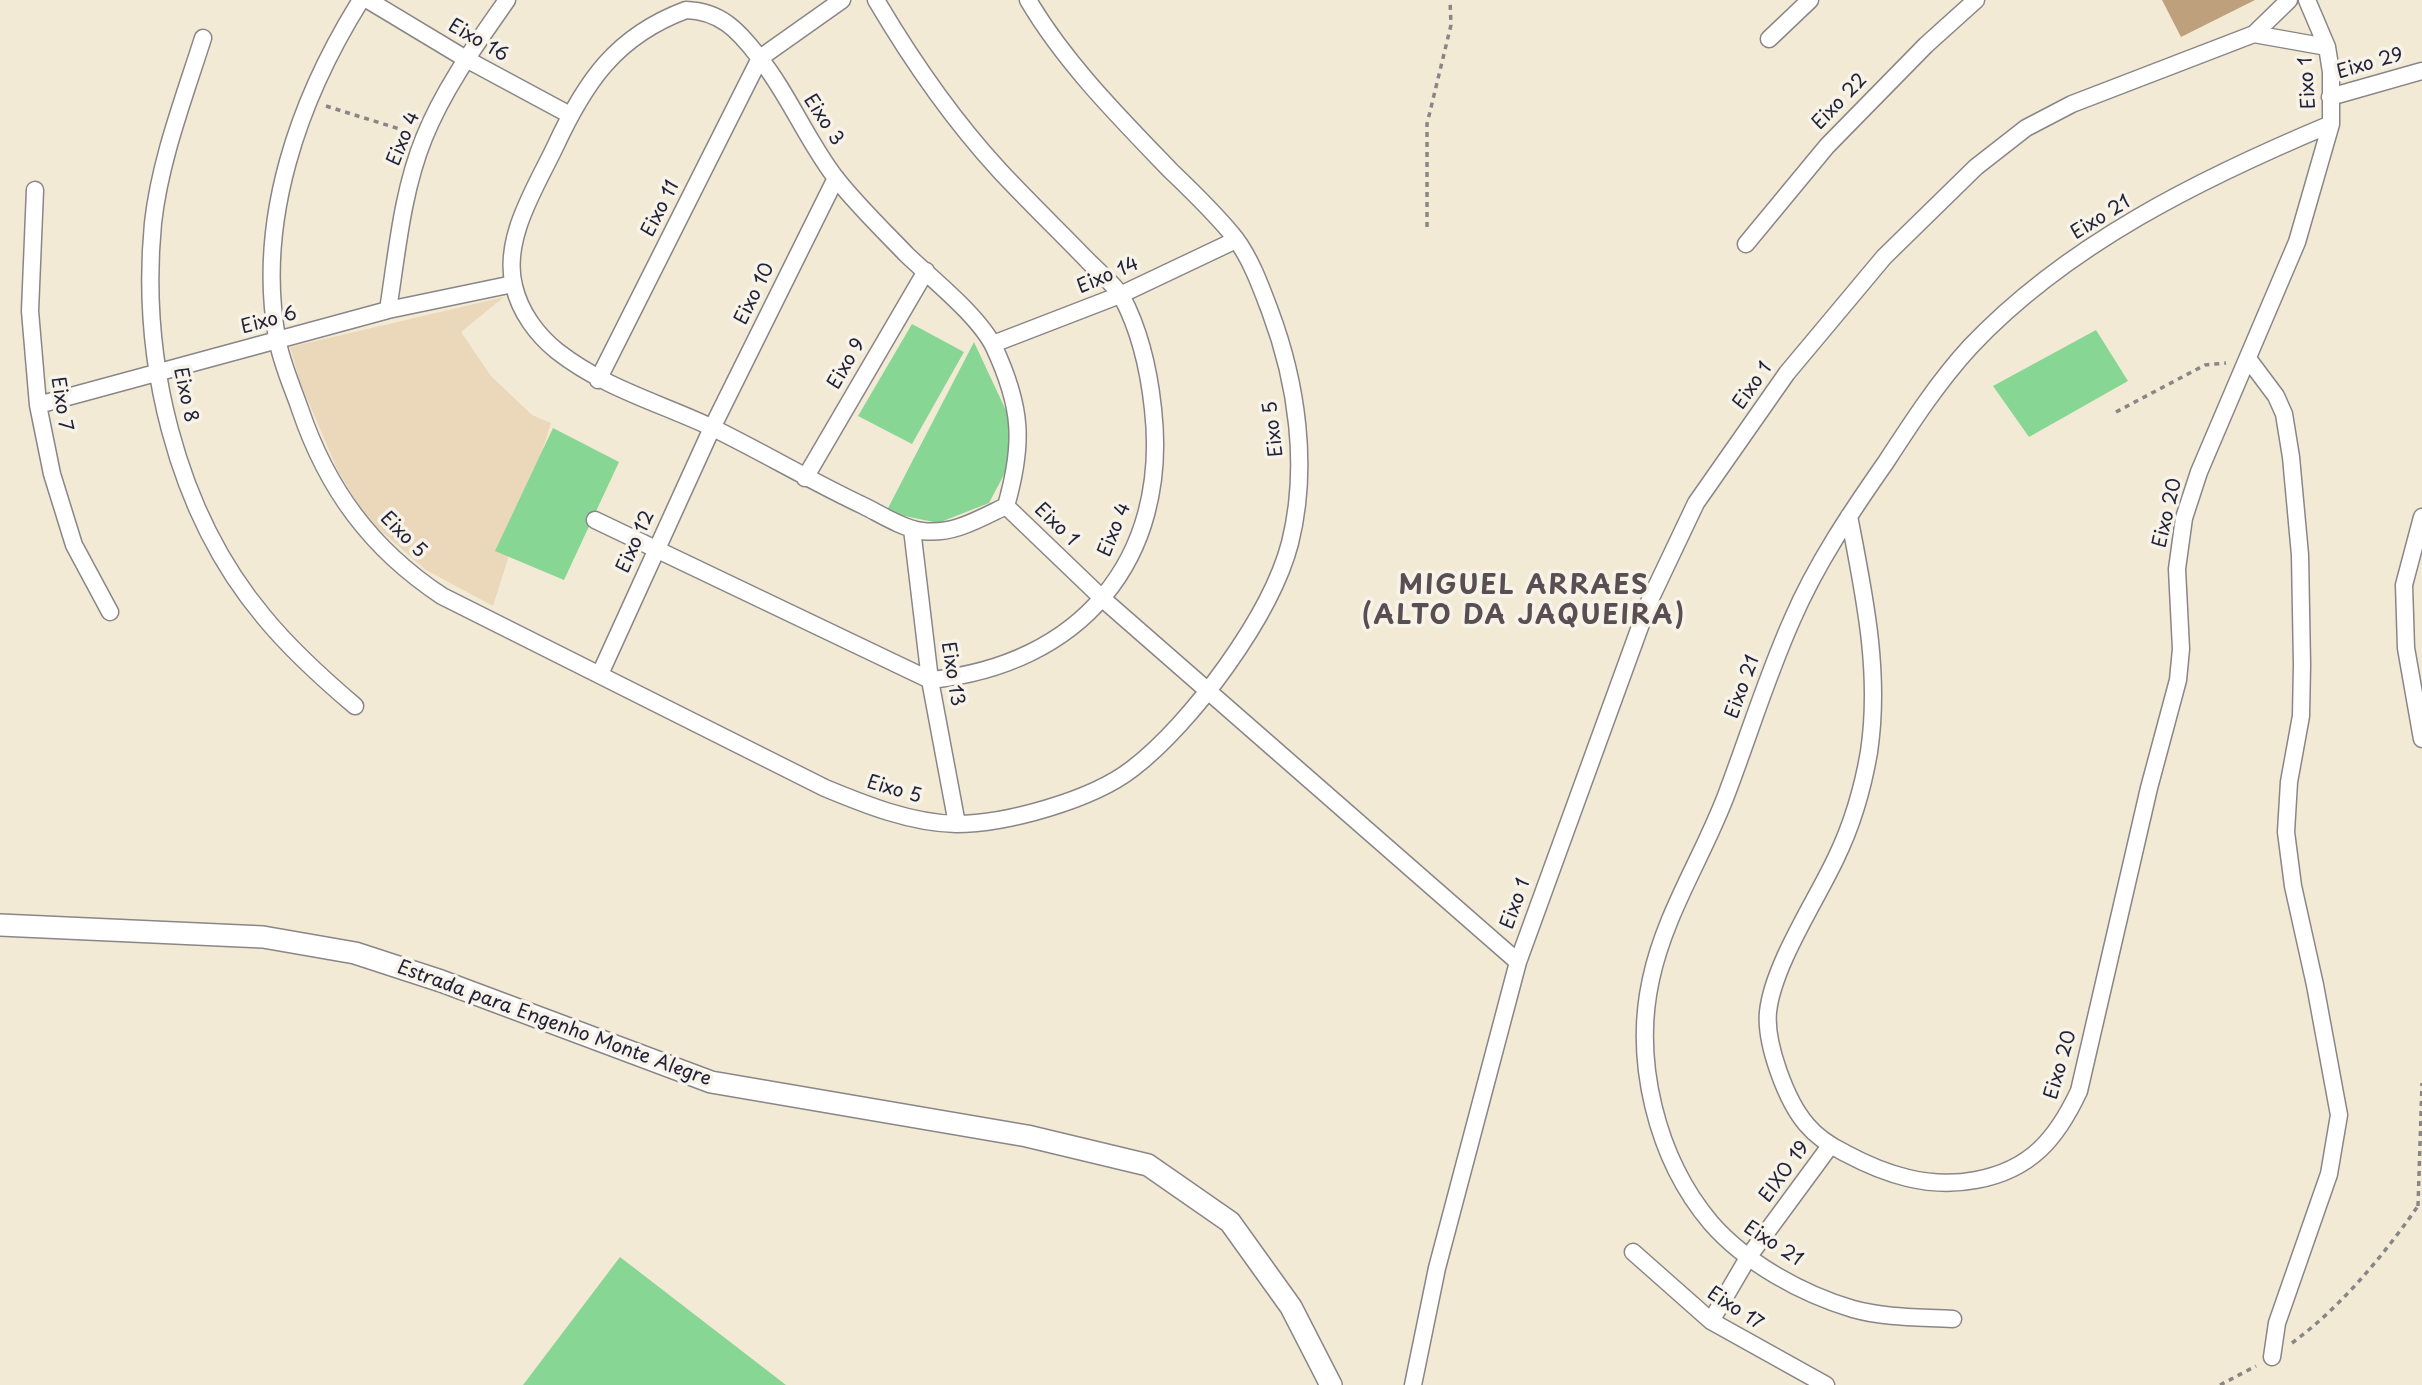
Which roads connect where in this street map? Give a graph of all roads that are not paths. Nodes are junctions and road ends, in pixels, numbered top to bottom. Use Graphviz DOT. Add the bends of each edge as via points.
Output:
graph roads {
  1 [pos="361,0"];
  2 [pos="368,0"];
  3 [pos="507,0"];
  4 [pos="842,0"];
  5 [pos="876,0"];
  6 [pos="1028,0"];
  7 [pos="1810,0"];
  8 [pos="1976,0"];
  9 [pos="2289,0"];
  10 [pos="2307,0"];
  11 [pos="2254,34"];
  12 [pos="203,38"];
  13 [pos="1769,39"];
  14 [pos="2327,47"];
  15 [pos="760,58"];
  16 [pos="466,59"];
  17 [pos="2422,71"];
  18 [pos="2330,97"];
  19 [pos="569,115"];
  20 [pos="2331,124"];
  21 [pos="836,178"];
  22 [pos="35,190"];
  23 [pos="1236,240"];
  24 [pos="1746,244"];
  25 [pos="926,271"];
  26 [pos="513,284"];
  27 [pos="1120,295"];
  28 [pos="388,310"];
  29 [pos="277,341"];
  30 [pos="993,344"];
  31 [pos="2249,360"];
  32 [pos="158,370"];
  33 [pos="598,380"];
  34 [pos="38,405"];
  35 [pos="712,428"];
  36 [pos="804,478"];
  37 [pos="1006,506"];
  38 [pos="1849,516"];
  39 [pos="2422,517"];
  40 [pos="595,520"];
  41 [pos="912,529"];
  42 [pos="655,548"];
  43 [pos="1104,600"];
  44 [pos="110,612"];
  45 [pos="600,674"];
  46 [pos="930,680"];
  47 [pos="1207,691"];
  48 [pos="355,706"];
  49 [pos="2422,740"];
  50 [pos="957,824"];
  51 [pos="0,925"];
  52 [pos="1518,962"];
  53 [pos="1830,1146"];
  54 [pos="1633,1252"];
  55 [pos="1749,1256"];
  56 [pos="1953,1319"];
  57 [pos="1711,1321"];
  58 [pos="2272,1357"];
  59 [pos="1331,1385"];
  60 [pos="1413,1385"];
  61 [pos="1826,1385"];
  1 -- 29 [label="street, Eixo 5" via="337,40 285,169 276,210 271,295"];
  2 -- 16 [label="street, Eixo 16"];
  3 -- 16 [label="street, Eixo 4"];
  4 -- 15 [label="street"];
  5 -- 27 [label="street, Eixo 4" via="916,66 968,134"];
  6 -- 23 [label="street, Eixo 5" via="1092,86"];
  7 -- 13 [label="street"];
  8 -- 24 [label="street, Eixo 22" via="1827,146"];
  9 -- 11 [label="street"];
  10 -- 14 [label="street, Eixo 1"];
  11 -- 14 [label="street"];
  11 -- 52 [label="street, Eixo 1" via="2072,104 2026,128 1976,167 1885,257 1787,373 1696,503 1669,557 1618,683"];
  12 -- 32 [label="street, Eixo 8" via="173,133 153,222"];
  14 -- 18 [label="street, Eixo 1"];
  15 -- 19 [label="street, Eixo 3" via="720,17 686,10 655,21 600,66"];
  15 -- 21 [label="street, Eixo 3"];
  15 -- 33 [label="street, Eixo 11"];
  16 -- 19 [label="street, Eixo 16"];
  16 -- 28 [label="street, Eixo 4" via="424,136 403,212"];
  17 -- 18 [label="street, Eixo 29"];
  18 -- 20 [label="street, Eixo 1"];
  19 -- 26 [label="street, Eixo 3" via="521,221"];
  20 -- 31 [label="street, Eixo 20" via="2297,242"];
  20 -- 38 [label="street, Eixo 21" via="2151,212 2030,289 1934,390"];
  21 -- 25 [label="street, Eixo 3"];
  21 -- 35 [label="street, Eixo 10"];
  22 -- 34 [label="street, Eixo 7" via="30,312"];
  23 -- 27 [label="street, Eixo 14"];
  23 -- 47 [label="street, Eixo 5" via="1271,313 1284,358 1298,434 1300,475 1290,543 1278,576 1254,622"];
  25 -- 30 [label="street, Eixo 3"];
  25 -- 36 [label="street, Eixo 9"];
  26 -- 28 [label="street, Eixo 6"];
  26 -- 33 [label="street, Eixo 3" via="541,336"];
  27 -- 30 [label="street, Eixo 14"];
  27 -- 43 [label="street, Eixo 4" via="1145,362 1157,456 1136,544"];
  28 -- 29 [label="street, Eixo 6"];
  29 -- 32 [label="street, Eixo 6"];
  29 -- 45 [label="street, Eixo 5" via="335,490 377,543 442,596"];
  30 -- 37 [label="street, Eixo 3" via="1019,421 1019,449"];
  31 -- 53 [label="street, Eixo 20" via="2199,472 2184,518 2177,569 2178,680 2079,1091 2063,1126 2022,1163 1976,1180 1935,1183 1905,1178"];
  31 -- 58 [label="street" via="2284,414 2291,457 2300,555 2302,665 2301,716 2286,832 2339,1115 2329,1174 2277,1323"];
  32 -- 34 [label="street, Eixo 6"];
  32 -- 48 [label="street, Eixo 8" via="191,493 223,559 263,616"];
  33 -- 35 [label="street, Eixo 3"];
  34 -- 44 [label="street, Eixo 7" via="52,474 74,545"];
  35 -- 36 [label="street, Eixo 3"];
  35 -- 42 [label="street, Eixo 12"];
  36 -- 41 [label="street, Eixo 3"];
  37 -- 41 [label="street, Eixo 3" via="954,529 937,533"];
  37 -- 43 [label="street, Eixo 1"];
  38 -- 53 [label="street, Eixo 20" via="1874,675 1868,755 1837,856 1777,980 1768,1013 1773,1053 1793,1105 1807,1126"];
  38 -- 55 [label="street, Eixo 21" via="1792,618 1724,800 1658,949 1643,1026 1651,1094 1675,1162 1709,1220"];
  39 -- 49 [label="street" via="2404,585 2406,648"];
  40 -- 42 [label="street"];
  41 -- 46 [label="street, Eixo 13"];
  42 -- 45 [label="street, Eixo 12"];
  42 -- 46 [label="street"];
  43 -- 46 [label="street, Eixo 4" via="1054,639 1023,656 965,676"];
  43 -- 47 [label="street, Eixo 1"];
  45 -- 50 [label="street, Eixo 5" via="825,788 869,806"];
  46 -- 50 [label="street, Eixo 13"];
  47 -- 50 [label="street, Eixo 5" via="1131,770 1054,805"];
  47 -- 52 [label="street, Eixo 1"];
  51 -- 59 [label="street, Estrada para Engenho Monte Alegre" via="263,937 355,953 711,1082 1027,1136 1148,1165 1230,1222 1291,1307"];
  52 -- 60 [label="street, Eixo 1" via="1441,1255"];
  53 -- 55 [label="street, EIXO 19"];
  54 -- 57 [label="street, Eixo 17"];
  55 -- 56 [label="street, Eixo 21" via="1779,1277 1850,1308 1882,1315"];
  55 -- 57 [label="street, EIXO 19"];
  57 -- 61 [label="street, Eixo 17"];
}
